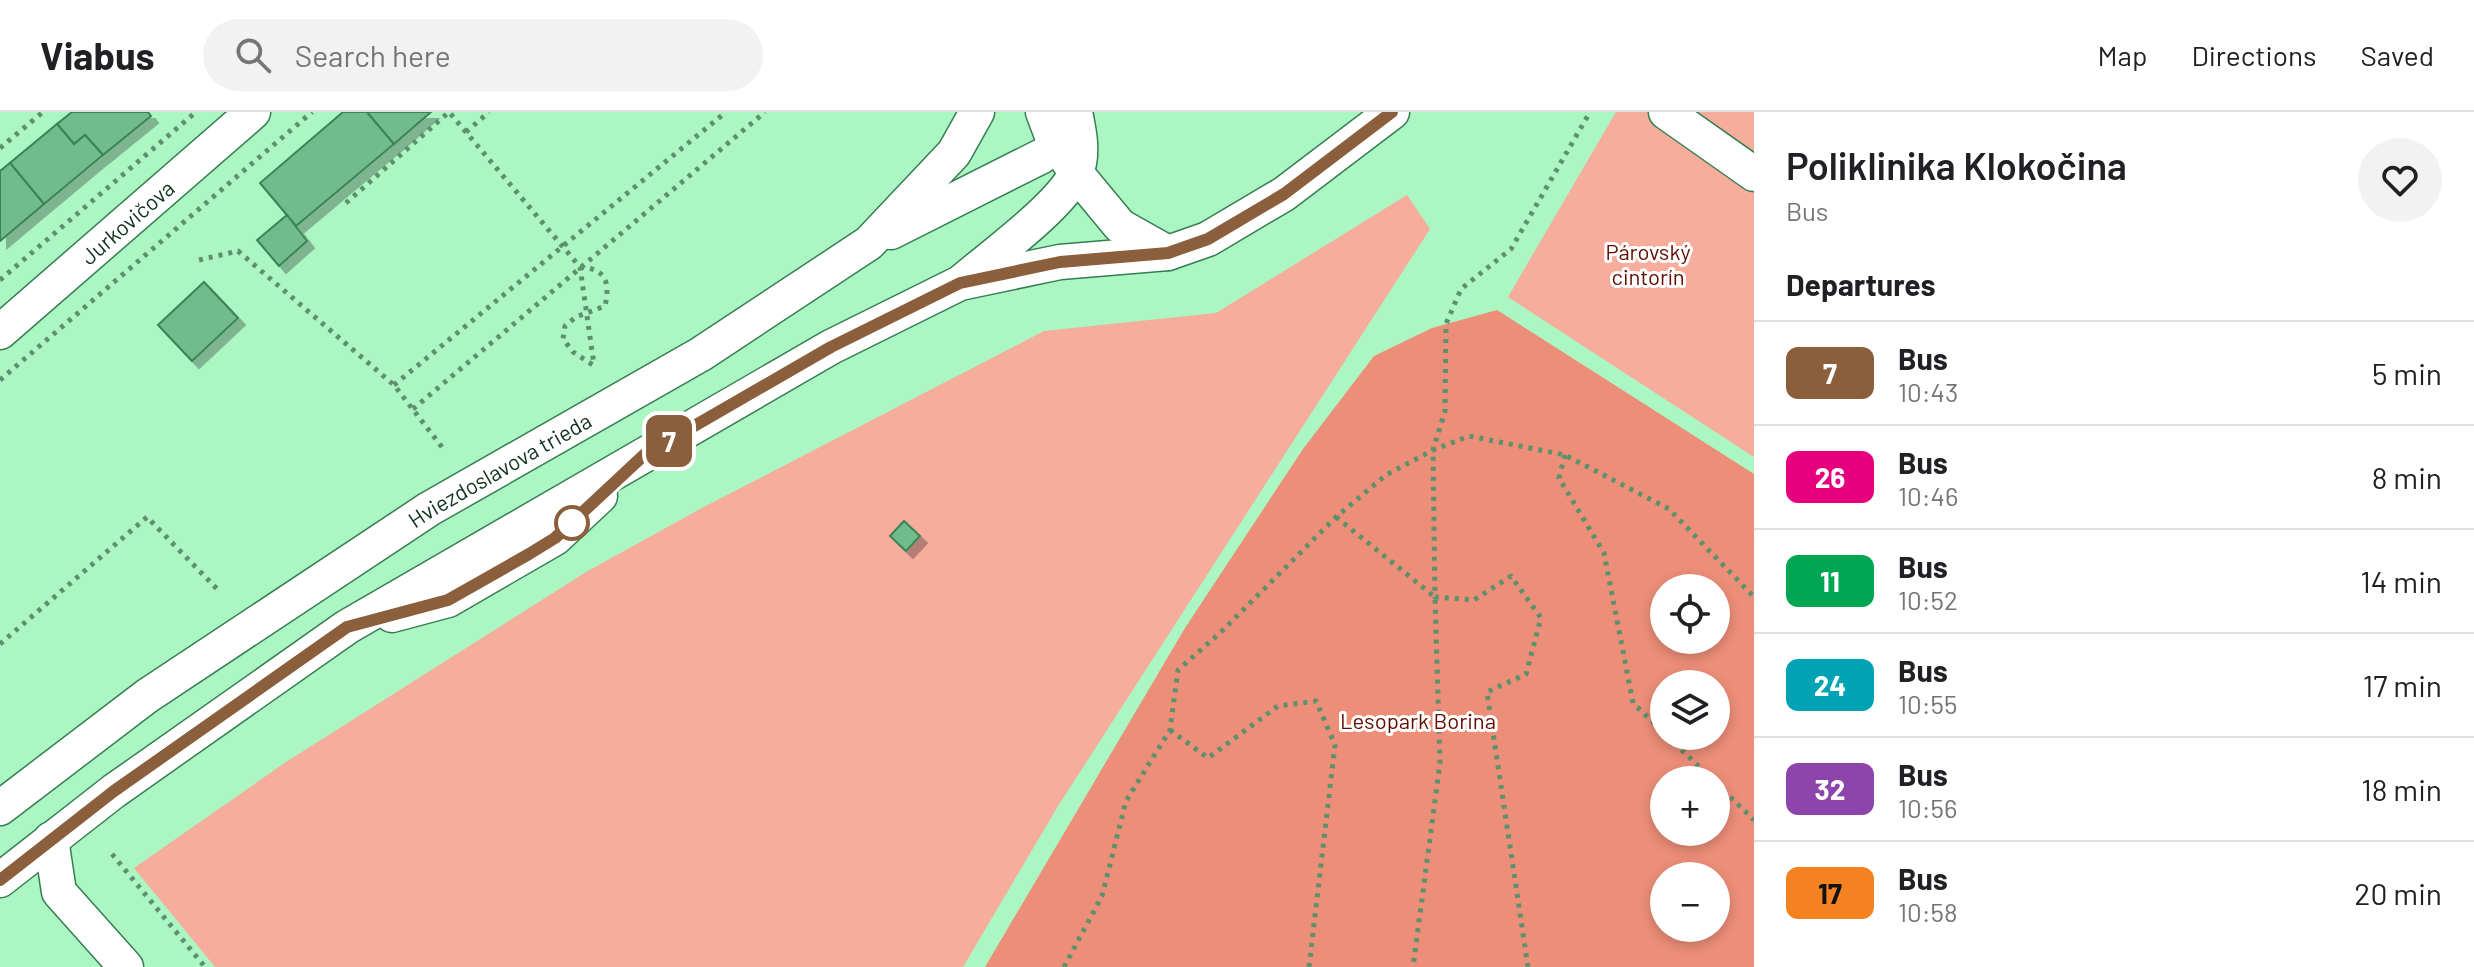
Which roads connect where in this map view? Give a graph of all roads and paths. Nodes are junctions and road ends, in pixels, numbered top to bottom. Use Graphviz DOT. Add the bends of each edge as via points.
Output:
graph roads {
  1 [pos="43,112"];
  2 [pos="196,112"];
  3 [pos="253,112"];
  4 [pos="312,112"];
  5 [pos="489,112"];
  6 [pos="726,112"];
  7 [pos="765,112"];
  8 [pos="977,112"];
  9 [pos="1043,112"];
  10 [pos="1075,112"];
  11 [pos="1392,112"];
  12 [pos="1590,112"];
  13 [pos="1666,112"];
  14 [pos="466,132"];
  15 [pos="0,148"];
  16 [pos="1042,156"];
  17 [pos="1076,173"];
  18 [pos="1754,174"];
  19 [pos="346,203"];
  20 [pos="869,243"];
  21 [pos="563,247"];
  22 [pos="1168,253"];
  23 [pos="199,260"];
  24 [pos="580,267"];
  25 [pos="0,280"];
  26 [pos="960,283"];
  27 [pos="587,314"];
  28 [pos="0,332"];
  29 [pos="0,380"];
  30 [pos="394,385"];
  31 [pos="413,409"];
  32 [pos="1433,450"];
  33 [pos="445,451"];
  34 [pos="1565,455"];
  35 [pos="1336,517"];
  36 [pos="220,592"];
  37 [pos="1435,597"];
  38 [pos="1754,597"];
  39 [pos="0,644"];
  40 [pos="1650,719"];
  41 [pos="1170,730"];
  42 [pos="1682,750"];
  43 [pos="1698,766"];
  44 [pos="1730,797"];
  45 [pos="0,808"];
  46 [pos="1754,820"];
  47 [pos="51,839"];
  48 [pos="112,854"];
  49 [pos="0,880"];
  50 [pos="117,960"];
  51 [pos="205,967"];
  52 [pos="1064,967"];
  53 [pos="1309,967"];
  54 [pos="1413,967"];
  55 [pos="1528,967"];
  1 -- 15 [label="path"];
  2 -- 25 [label="path"];
  3 -- 28 [label="street, Jurkovičova"];
  4 -- 29 [label="path"];
  5 -- 14 [label="path"];
  6 -- 21 [label="path"];
  7 -- 24 [label="path"];
  8 -- 20 [label="street, Hviezdoslavova trieda" via="954,153"];
  9 -- 17 [label="street"];
  10 -- 17 [label="street" via="1081,143"];
  11 -- 22 [label="street" via="1284,194 1208,239"];
  12 -- 32 [label="path" via="1511,249 1461,289 1446,324 1445,411"];
  13 -- 18 [label="street"];
  14 -- 19 [label="path" via="449,112"];
  14 -- 21 [label="path"];
  16 -- 20 [label="street"];
  17 -- 22 [label="street" via="1120,226"];
  17 -- 26 [label="street" via="1052,205"];
  20 -- 45 [label="street, Hviezdoslavova trieda" via="701,354 429,509 147,696"];
  21 -- 24 [label="path"];
  21 -- 30 [label="path"];
  22 -- 26 [label="street" via="1060,262"];
  23 -- 30 [label="path" via="238,251"];
  24 -- 27 [label="path"];
  24 -- 27 [label="path" via="594,268 609,289 605,306"];
  24 -- 31 [label="path"];
  26 -- 47 [label="street" via="831,347 347,627"];
  27 -- 27 [label="path" via="589,326 594,365 563,339 565,326"];
  30 -- 31 [label="path"];
  31 -- 33 [label="path"];
  32 -- 34 [label="path" via="1469,436"];
  32 -- 35 [label="path" via="1386,475"];
  32 -- 37 [label="path"];
  34 -- 38 [label="path" via="1669,509"];
  34 -- 40 [label="path" via="1559,478 1604,553 1633,703"];
  35 -- 37 [label="path"];
  35 -- 41 [label="path" via="1178,670"];
  36 -- 39 [label="path" via="147,517"];
  37 -- 54 [label="path" via="1440,763"];
  37 -- 55 [label="path" via="1474,600 1511,576 1541,618 1526,674 1487,692"];
  41 -- 52 [label="path" via="1126,801 1102,896"];
  41 -- 53 [label="path" via="1208,758 1278,706 1316,701 1335,745"];
  42 -- 43 [label="path"];
  44 -- 46 [label="path"];
  47 -- 49 [label="street"];
  47 -- 50 [label="street" via="59,892"];
  48 -- 51 [label="path"];
}
